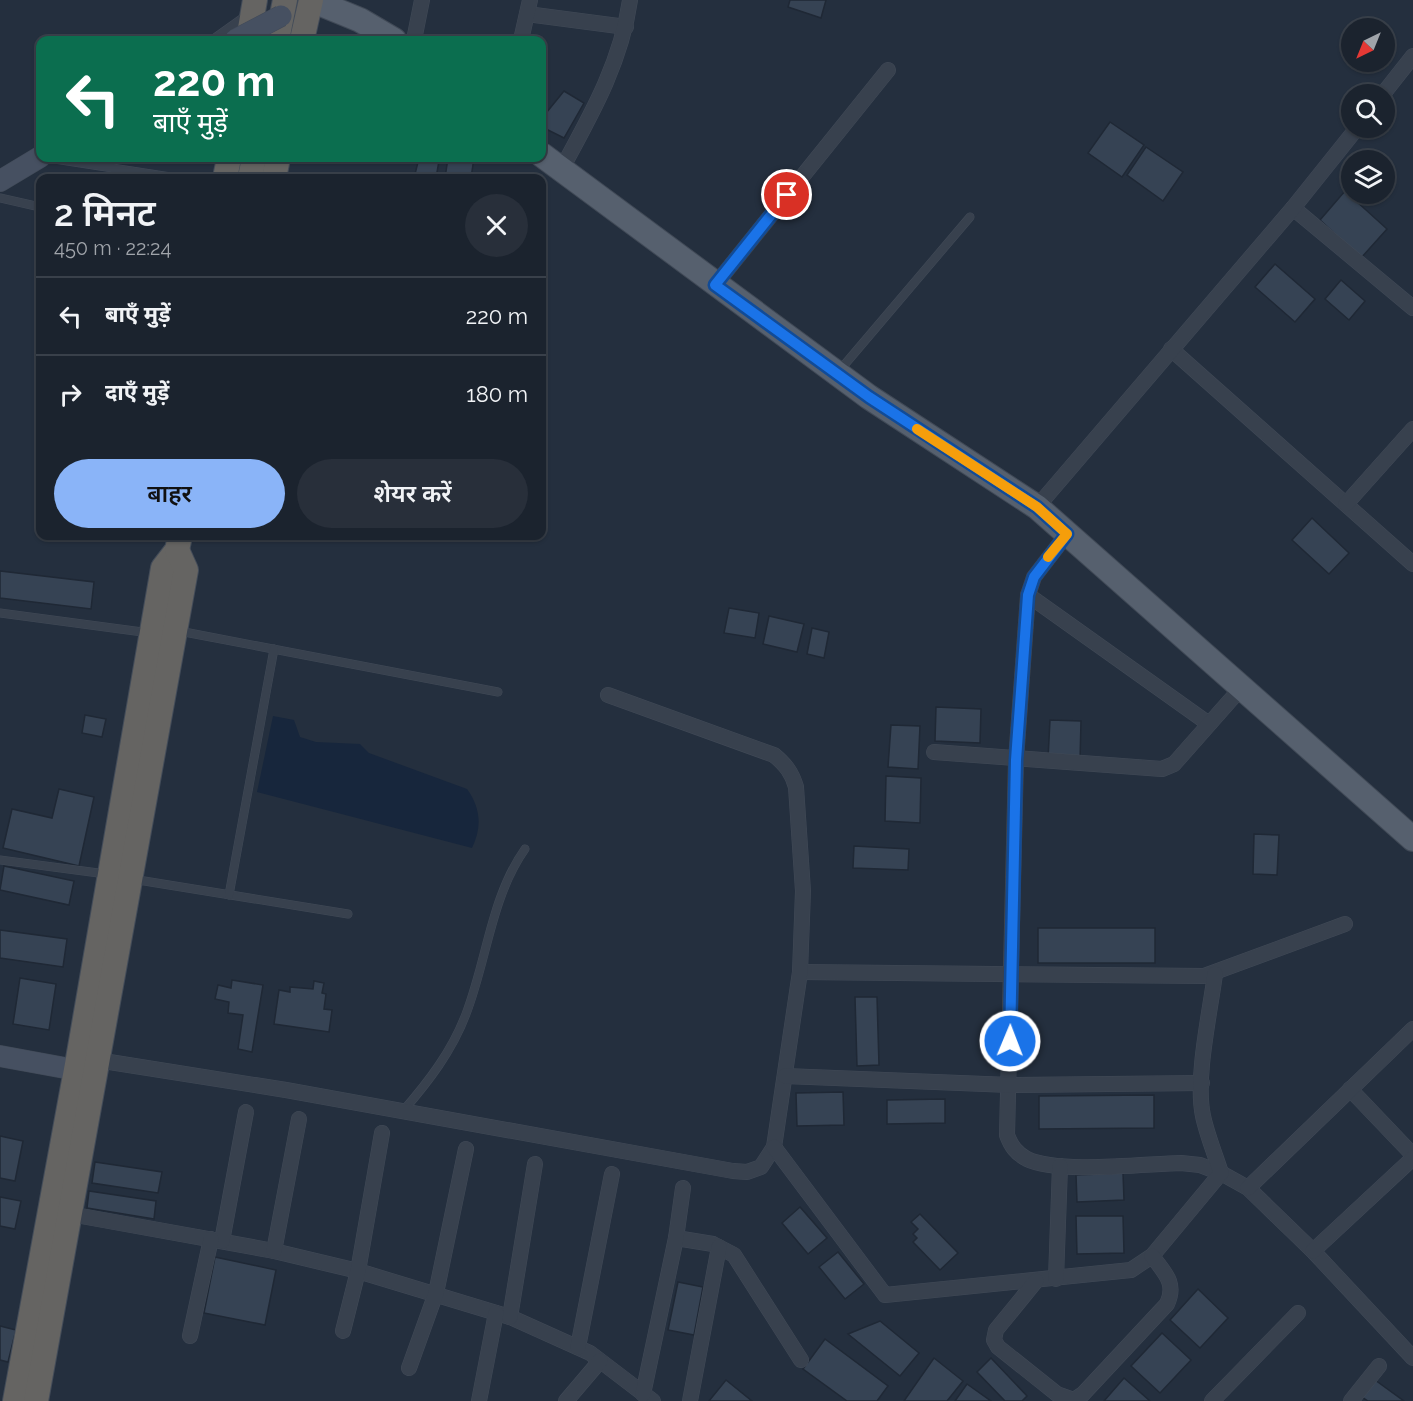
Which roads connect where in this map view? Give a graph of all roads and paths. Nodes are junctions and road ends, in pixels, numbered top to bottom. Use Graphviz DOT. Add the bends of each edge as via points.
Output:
graph roads {
  1 [pos="311,0"];
  2 [pos="422,0"];
  3 [pos="630,0"];
  4 [pos="254,6"];
  5 [pos="529,7"];
  6 [pos="283,8"];
  7 [pos="626,27"];
  8 [pos="217,36"];
  9 [pos="241,36"];
  10 [pos="249,36"];
  11 [pos="278,36"];
  12 [pos="303,36"];
  13 [pos="387,36"];
  14 [pos="415,36"];
  15 [pos="522,36"];
  16 [pos="1413,56"];
  17 [pos="888,70"];
  18 [pos="1391,84"];
  19 [pos="1349,138"];
  20 [pos="546,158"];
  21 [pos="36,159"];
  22 [pos="42,162"];
  23 [pos="74,162"];
  24 [pos="561,170"];
  25 [pos="151,174"];
  26 [pos="0,181"];
  27 [pos="0,192"];
  28 [pos="0,198"];
  29 [pos="36,206"];
  30 [pos="1293,208"];
  31 [pos="970,217"];
  32 [pos="715,285"];
  33 [pos="1413,308"];
  34 [pos="1170,349"];
  35 [pos="837,374"];
  36 [pos="1413,429"];
  37 [pos="1346,504"];
  38 [pos="1037,507"];
  39 [pos="1067,534"];
  40 [pos="179,543"];
  41 [pos="1413,564"];
  42 [pos="1028,595"];
  43 [pos="0,613"];
  44 [pos="164,632"];
  45 [pos="274,649"];
  46 [pos="498,692"];
  47 [pos="608,695"];
  48 [pos="1234,697"];
  49 [pos="1209,724"];
  50 [pos="934,752"];
  51 [pos="1016,760"];
  52 [pos="1413,839"];
  53 [pos="525,849"];
  54 [pos="0,860"];
  55 [pos="121,877"];
  56 [pos="229,894"];
  57 [pos="348,914"];
  58 [pos="1345,924"];
  59 [pos="800,972"];
  60 [pos="1215,974"];
  61 [pos="1012,975"];
  62 [pos="1413,1029"];
  63 [pos="0,1056"];
  64 [pos="87,1065"];
  65 [pos="784,1076"];
  66 [pos="1202,1083"];
  67 [pos="1010,1085"];
  68 [pos="1350,1089"];
  69 [pos="403,1111"];
  70 [pos="246,1112"];
  71 [pos="299,1119"];
  72 [pos="382,1133"];
  73 [pos="774,1148"];
  74 [pos="466,1149"];
  75 [pos="1413,1156"];
  76 [pos="535,1164"];
  77 [pos="1060,1166"];
  78 [pos="612,1173"];
  79 [pos="1221,1173"];
  80 [pos="683,1188"];
  81 [pos="1248,1188"];
  82 [pos="69,1214"];
  83 [pos="676,1238"];
  84 [pos="217,1240"];
  85 [pos="719,1247"];
  86 [pos="274,1251"];
  87 [pos="1313,1251"];
  88 [pos="1152,1256"];
  89 [pos="358,1271"];
  90 [pos="1056,1279"];
  91 [pos="1036,1281"];
  92 [pos="435,1293"];
  93 [pos="1298,1313"];
  94 [pos="503,1315"];
  95 [pos="342,1331"];
  96 [pos="190,1336"];
  97 [pos="578,1347"];
  98 [pos="1413,1358"];
  99 [pos="801,1360"];
  100 [pos="600,1361"];
  101 [pos="1379,1366"];
  102 [pos="409,1368"];
  103 [pos="648,1398"];
  104 [pos="15,1401"];
  105 [pos="36,1401"];
  106 [pos="479,1401"];
  107 [pos="566,1401"];
  108 [pos="690,1401"];
  109 [pos="1212,1401"];
  110 [pos="1351,1401"];
  1 -- 12 [label="highway"];
  1 -- 13 [label="main road"];
  2 -- 14 [label="street"];
  3 -- 7 [label="street"];
  4 -- 8 [label="lane"];
  4 -- 10 [label="highway"];
  5 -- 7 [label="street"];
  5 -- 15 [label="street"];
  6 -- 9 [label="main road, bridge"];
  6 -- 11 [label="highway"];
  7 -- 24 [label="street" via="612,75"];
  16 -- 18 [label="street"];
  17 -- 32 [label="street"];
  19 -- 30 [label="street"];
  20 -- 24 [label="main road"];
  21 -- 26 [label="main road"];
  22 -- 27 [label="lane"];
  23 -- 25 [label="lane"];
  24 -- 32 [label="main road"];
  28 -- 29 [label="lane"];
  30 -- 33 [label="street"];
  30 -- 34 [label="street"];
  31 -- 35 [label="lane"];
  32 -- 35 [label="main road"];
  34 -- 37 [label="street"];
  34 -- 38 [label="street"];
  35 -- 38 [label="main road"];
  36 -- 37 [label="street"];
  37 -- 41 [label="street"];
  38 -- 39 [label="main road"];
  39 -- 42 [label="street" via="1034,577"];
  39 -- 48 [label="main road"];
  40 -- 44 [label="highway" via="186,570"];
  42 -- 49 [label="street"];
  42 -- 51 [label="street"];
  43 -- 44 [label="lane"];
  44 -- 45 [label="lane"];
  44 -- 55 [label="highway"];
  45 -- 46 [label="lane"];
  45 -- 56 [label="lane"];
  47 -- 59 [label="street" via="774,755 786,764 796,787 804,891"];
  48 -- 49 [label="street"];
  48 -- 52 [label="main road"];
  49 -- 51 [label="street" via="1174,764 1162,770"];
  50 -- 51 [label="street"];
  51 -- 61 [label="street"];
  53 -- 69 [label="lane" via="508,876 466,1014 432,1079"];
  54 -- 55 [label="lane"];
  55 -- 56 [label="lane"];
  55 -- 64 [label="highway"];
  56 -- 57 [label="lane"];
  58 -- 60 [label="street"];
  59 -- 61 [label="street"];
  59 -- 65 [label="street"];
  60 -- 61 [label="street"];
  60 -- 66 [label="street"];
  61 -- 67 [label="street"];
  62 -- 68 [label="street"];
  63 -- 64 [label="main road"];
  64 -- 69 [label="street"];
  64 -- 82 [label="highway"];
  64 -- 104 [label="highway"];
  65 -- 67 [label="street"];
  65 -- 73 [label="street"];
  66 -- 67 [label="street"];
  66 -- 79 [label="street" via="1203,1115"];
  67 -- 77 [label="street" via="1010,1143 1030,1160"];
  68 -- 75 [label="street"];
  68 -- 81 [label="street"];
  69 -- 73 [label="street" via="733,1171 761,1167"];
  70 -- 84 [label="street"];
  71 -- 86 [label="street"];
  72 -- 89 [label="street"];
  73 -- 91 [label="street" via="885,1295"];
  74 -- 92 [label="street"];
  75 -- 87 [label="street"];
  76 -- 94 [label="street"];
  77 -- 79 [label="street" via="1181,1163"];
  77 -- 90 [label="street"];
  78 -- 97 [label="street"];
  79 -- 81 [label="street"];
  79 -- 88 [label="street"];
  80 -- 83 [label="street"];
  81 -- 87 [label="street"];
  82 -- 84 [label="street"];
  82 -- 105 [label="highway"];
  83 -- 85 [label="street"];
  83 -- 103 [label="street"];
  84 -- 86 [label="street"];
  84 -- 96 [label="street"];
  85 -- 99 [label="street" via="734,1256"];
  85 -- 108 [label="street"];
  86 -- 89 [label="street"];
  87 -- 98 [label="street"];
  88 -- 90 [label="street" via="1131,1270"];
  88 -- 91 [label="street" via="1171,1281 1172,1293 1167,1304 1074,1400 1057,1394 994,1340 996,1330"];
  89 -- 92 [label="street"];
  89 -- 95 [label="street"];
  90 -- 91 [label="street"];
  92 -- 94 [label="street"];
  92 -- 102 [label="street"];
  93 -- 109 [label="street"];
  94 -- 97 [label="street"];
  94 -- 106 [label="street"];
  97 -- 100 [label="street"];
  100 -- 103 [label="street"];
  100 -- 107 [label="street"];
  101 -- 110 [label="street"];
}
